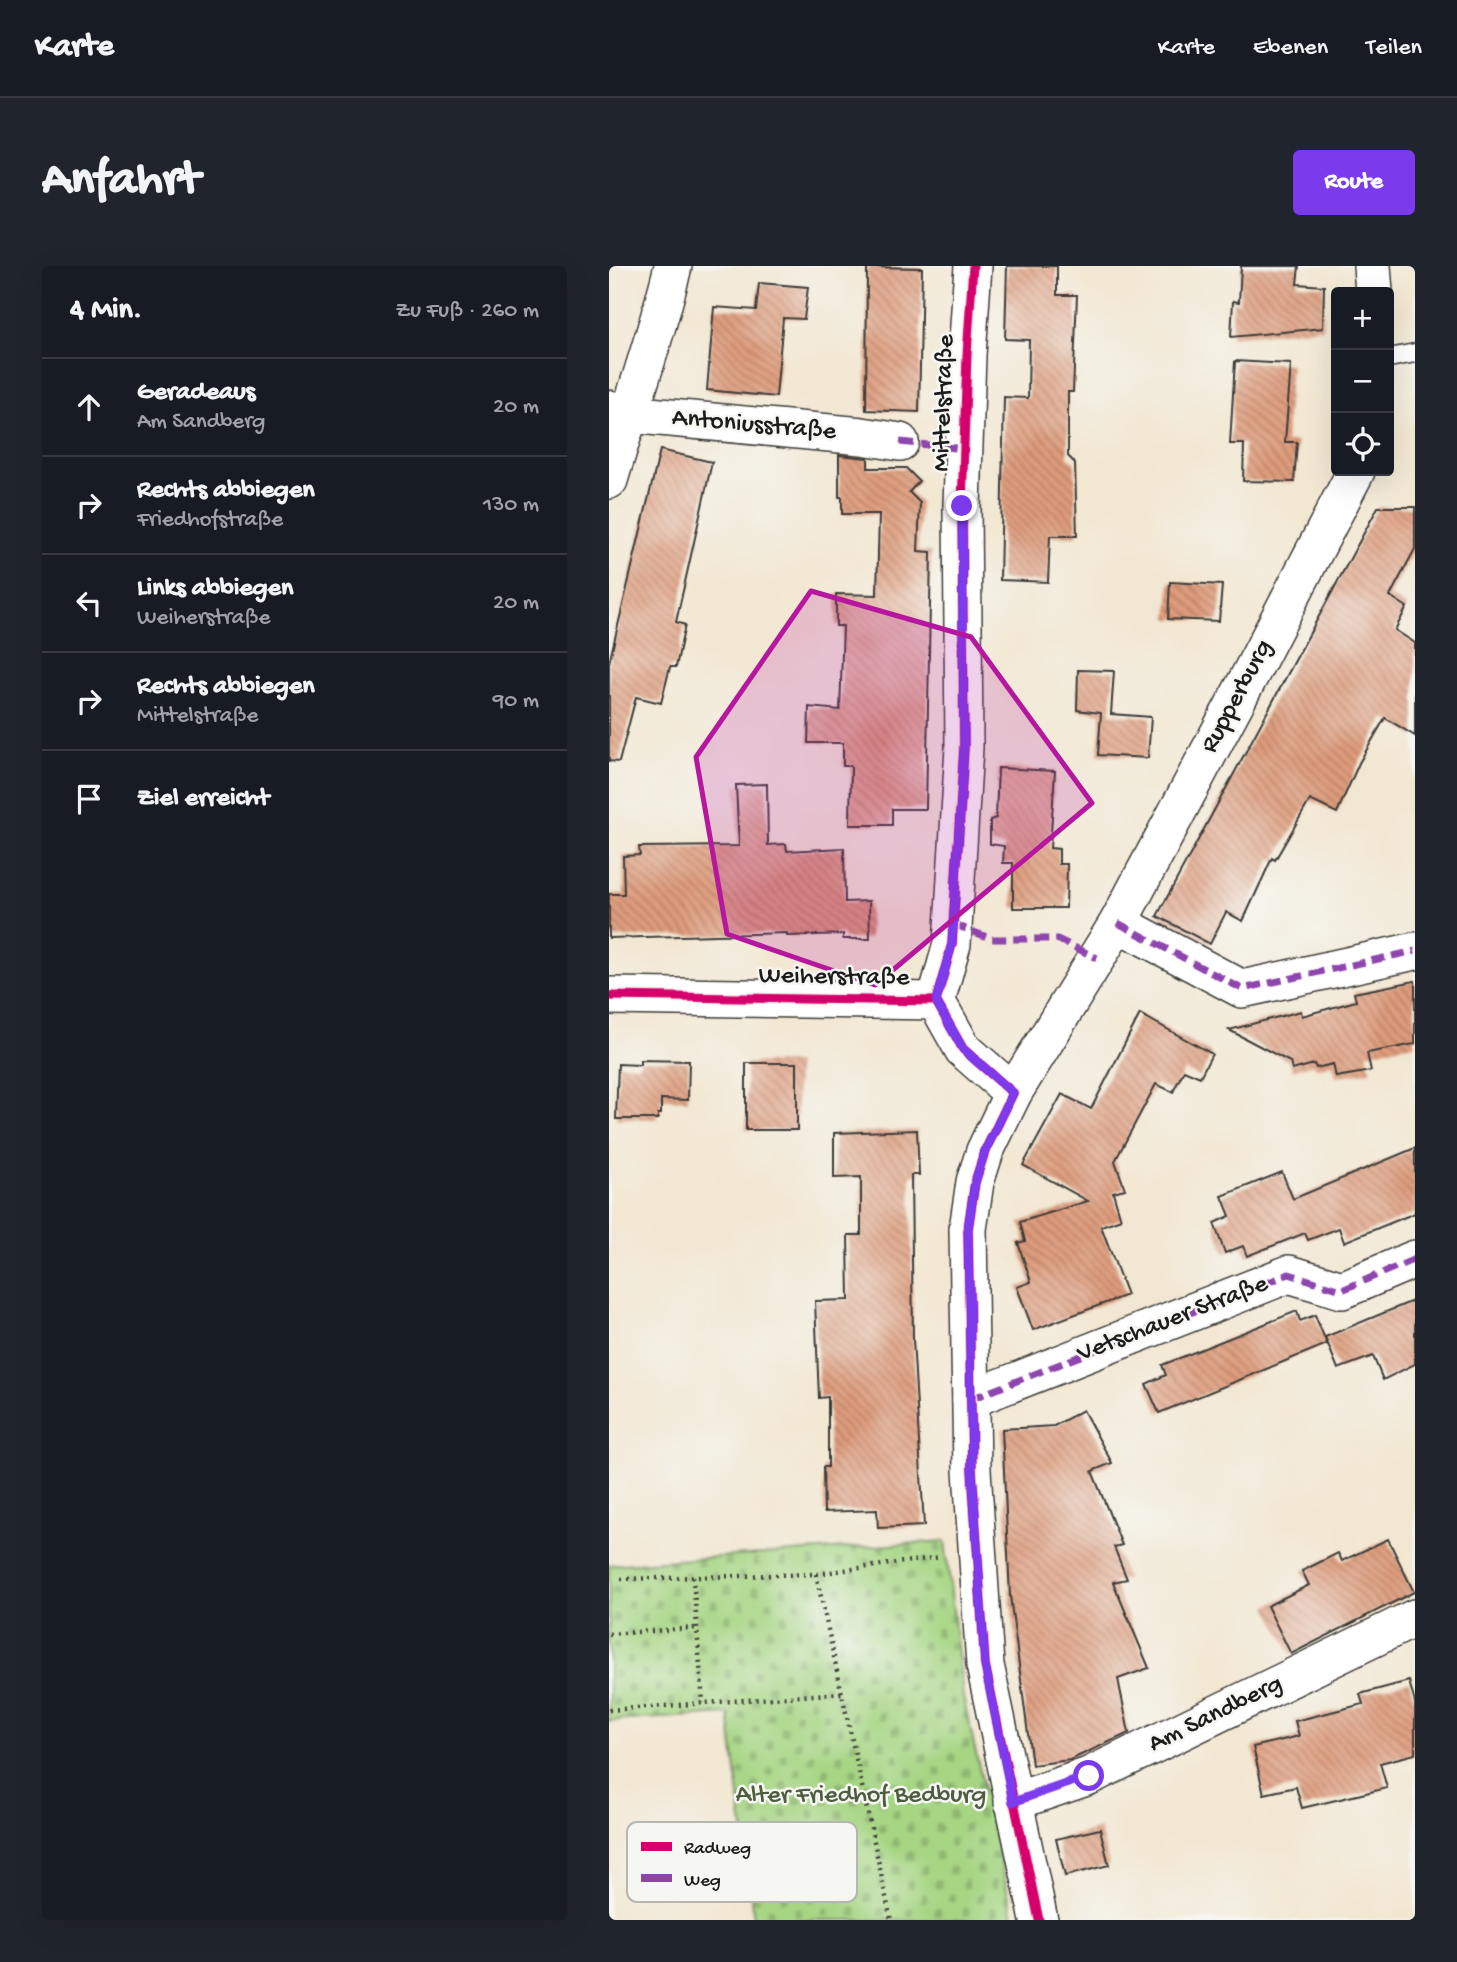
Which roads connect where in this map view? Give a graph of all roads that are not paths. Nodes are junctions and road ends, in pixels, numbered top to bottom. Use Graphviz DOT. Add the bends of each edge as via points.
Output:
graph roads {
  1 [pos="673,266"];
  2 [pos="973,266"];
  3 [pos="1372,266"];
  4 [pos="1374,287"];
  5 [pos="1415,353"];
  6 [pos="1394,357"];
  7 [pos="618,411"];
  8 [pos="900,442"];
  9 [pos="1353,476"];
  10 [pos="609,480"];
  11 [pos="1118,922"];
  12 [pos="1415,951"];
  13 [pos="609,996"];
  14 [pos="936,1001"];
  15 [pos="1013,1093"];
  16 [pos="1415,1259"];
  17 [pos="971,1399"];
  18 [pos="1415,1618"];
  19 [pos="1013,1802"];
  20 [pos="1039,1920"];
  1 -- 7 [label="street" via="660,321"];
  2 -- 14 [label="street, Mittelstraße" via="962,506 964,748 952,944"];
  3 -- 4 [label="street"];
  5 -- 6 [label="lane"];
  7 -- 8 [label="street, Antoniusstraße"];
  7 -- 10 [label="street"];
  9 -- 11 [label="street, Rupperburg"];
  11 -- 12 [label="street" via="1242,989"];
  11 -- 15 [label="street, Rupperburg"];
  13 -- 14 [label="street, Weiherstraße"];
  14 -- 15 [label="street, Weiherstraße" via="963,1049"];
  15 -- 17 [label="street, Rupperburg" via="985,1151 968,1229"];
  16 -- 17 [label="street, Vetschauer Straße" via="1342,1290 1289,1274"];
  17 -- 19 [label="street, Rupperburg" via="985,1665"];
  18 -- 19 [label="street, Am Sandberg" via="1089,1776"];
  19 -- 20 [label="street, Rupperburg"];
}
